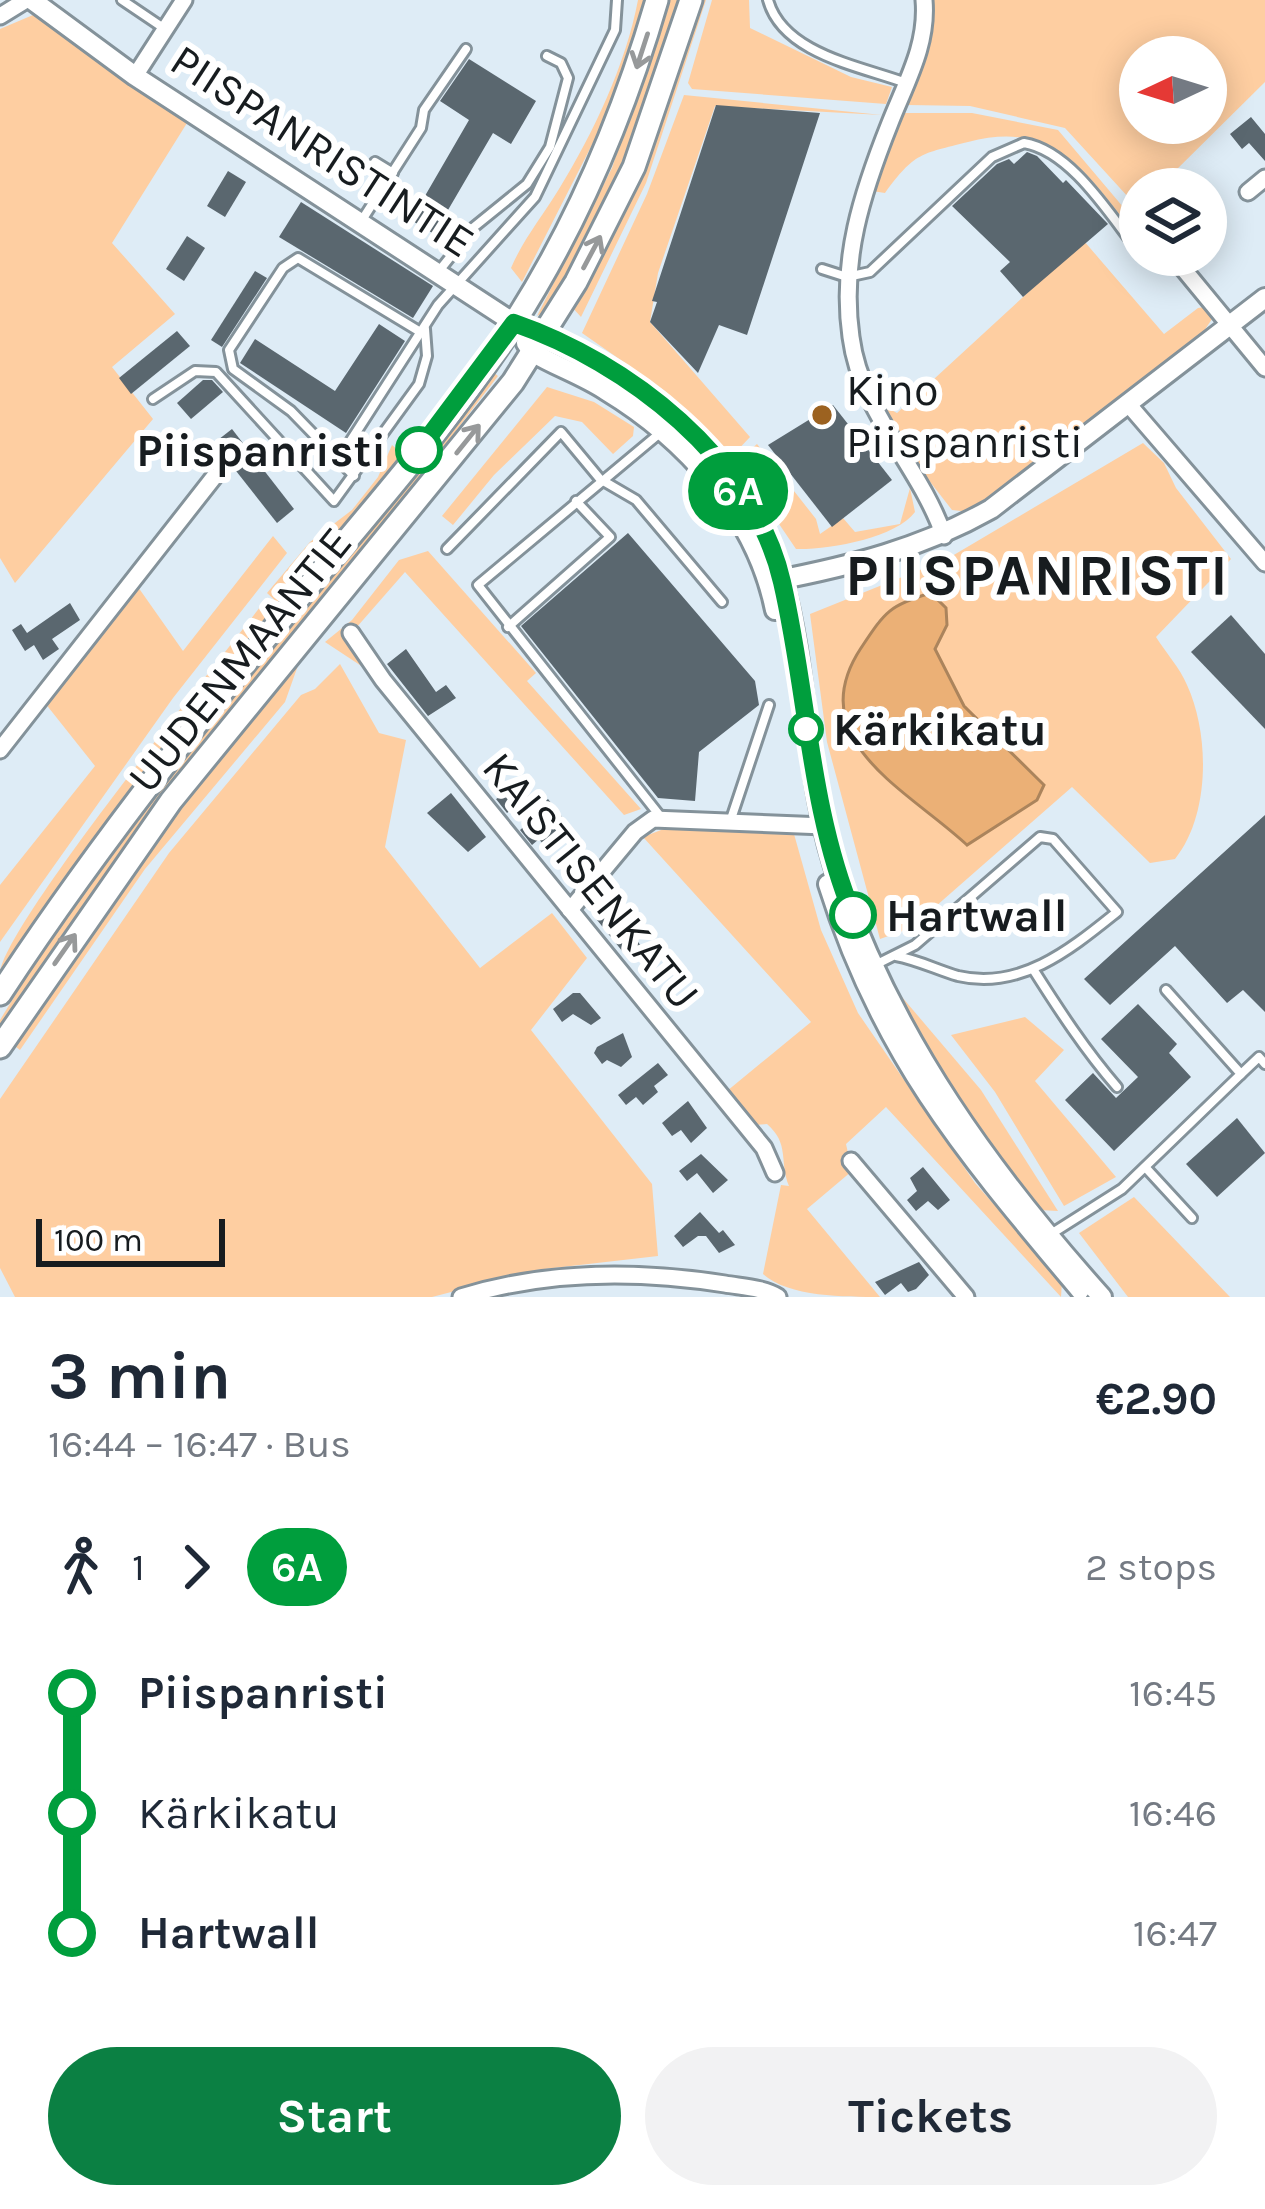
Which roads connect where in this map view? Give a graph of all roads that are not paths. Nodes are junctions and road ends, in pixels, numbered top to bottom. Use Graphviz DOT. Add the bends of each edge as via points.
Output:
graph roads {
  1 [pos="29,0"];
  2 [pos="122,0"];
  3 [pos="184,0"];
  4 [pos="617,0"];
  5 [pos="657,0"];
  6 [pos="691,0"];
  7 [pos="768,0"];
  8 [pos="924,0"];
  9 [pos="0,16"];
  10 [pos="165,29"];
  11 [pos="466,50"];
  12 [pos="547,56"];
  13 [pos="135,76"];
  14 [pos="907,83"];
  15 [pos="375,162"];
  16 [pos="393,173"];
  17 [pos="1265,178"];
  18 [pos="1248,191"];
  19 [pos="361,222"];
  20 [pos="1119,228"];
  21 [pos="822,268"];
  22 [pos="439,271"];
  23 [pos="1189,276"];
  24 [pos="847,277"];
  25 [pos="457,282"];
  26 [pos="1265,298"];
  27 [pos="514,323"];
  28 [pos="1229,325"];
  29 [pos="423,332"];
  30 [pos="538,342"];
  31 [pos="1265,368"];
  32 [pos="153,399"];
  33 [pos="1129,405"];
  34 [pos="668,424"];
  35 [pos="337,462"];
  36 [pos="354,476"];
  37 [pos="214,477"];
  38 [pos="601,479"];
  39 [pos="576,500"];
  40 [pos="944,536"];
  41 [pos="447,549"];
  42 [pos="1265,563"];
  43 [pos="776,580"];
  44 [pos="722,602"];
  45 [pos="508,626"];
  46 [pos="351,633"];
  47 [pos="769,705"];
  48 [pos="0,750"];
  49 [pos="661,817"];
  50 [pos="730,822"];
  51 [pos="818,826"];
  52 [pos="570,910"];
  53 [pos="896,956"];
  54 [pos="1033,969"];
  55 [pos="867,971"];
  56 [pos="1166,989"];
  57 [pos="0,994"];
  58 [pos="0,1047"];
  59 [pos="1263,1058"];
  60 [pos="1239,1076"];
  61 [pos="1117,1087"];
  62 [pos="851,1161"];
  63 [pos="1146,1168"];
  64 [pos="775,1173"];
  65 [pos="1192,1218"];
  66 [pos="1045,1238"];
  67 [pos="549,1288"];
  68 [pos="777,1295"];
  69 [pos="1093,1295"];
  70 [pos="461,1297"];
  71 [pos="966,1297"];
  1 -- 9 [label="street"];
  1 -- 13 [label="street, PIISPANRISTINTIE"];
  2 -- 10 [label="lane"];
  3 -- 10 [label="street"];
  4 -- 25 [label="lane" via="615,30 546,179"];
  5 -- 27 [label="main road, UUDENMAANTIE, one-way" via="585,195"];
  30 -- 6 [label="main road, UUDENMAANTIE, one-way" via="634,167"];
  7 -- 14 [label="lane" via="787,33"];
  8 -- 14 [label="street" via="922,43"];
  10 -- 13 [label="street"];
  11 -- 16 [label="lane"];
  12 -- 22 [label="lane" via="568,78 550,147 527,184 474,227"];
  13 -- 19 [label="street, PIISPANRISTINTIE"];
  14 -- 24 [label="street" via="856,218"];
  15 -- 16 [label="lane"];
  16 -- 19 [label="lane"];
  17 -- 18 [label="street"];
  19 -- 22 [label="street, PIISPANRISTINTIE"];
  20 -- 24 [label="lane" via="1063,164 1024,142 992,157 870,272"];
  21 -- 24 [label="lane"];
  22 -- 25 [label="street, PIISPANRISTINTIE"];
  23 -- 28 [label="street"];
  24 -- 40 [label="street" via="860,377 893,445 930,494"];
  25 -- 27 [label="street, PIISPANRISTINTIE"];
  25 -- 29 [label="lane"];
  26 -- 28 [label="street"];
  27 -- 30 [label="street"];
  27 -- 57 [label="main road, UUDENMAANTIE" via="112,832"];
  28 -- 31 [label="street"];
  28 -- 33 [label="street"];
  29 -- 35 [label="lane"];
  29 -- 35 [label="lane" via="298,258 283,268 229,350 230,361"];
  29 -- 36 [label="lane" via="428,356 419,384"];
  30 -- 34 [label="street"];
  58 -- 30 [label="main road, UUDENMAANTIE, one-way" via="171,802"];
  32 -- 36 [label="lane" via="195,371 216,372 326,496 334,501"];
  33 -- 40 [label="street"];
  33 -- 42 [label="street"];
  34 -- 38 [label="lane"];
  34 -- 43 [label="street" via="738,490"];
  35 -- 36 [label="lane"];
  37 -- 48 [label="street"];
  38 -- 39 [label="lane"];
  38 -- 41 [label="lane" via="561,432"];
  38 -- 44 [label="lane" via="636,500"];
  39 -- 45 [label="lane" via="478,585"];
  39 -- 45 [label="lane" via="610,537"];
  40 -- 43 [label="street"];
  43 -- 51 [label="street"];
  45 -- 49 [label="lane"];
  46 -- 52 [label="street, KAISTISENKATU"];
  47 -- 50 [label="lane"];
  49 -- 50 [label="street"];
  49 -- 52 [label="street" via="640,826"];
  50 -- 51 [label="street"];
  51 -- 55 [label="street"];
  52 -- 64 [label="street, KAISTISENKATU" via="764,1148"];
  53 -- 54 [label="lane" via="979,978"];
  53 -- 54 [label="lane" via="1040,837 1053,839 1117,912"];
  53 -- 55 [label="lane"];
  54 -- 61 [label="lane"];
  55 -- 66 [label="street" via="938,1090"];
  56 -- 60 [label="lane"];
  59 -- 60 [label="lane"];
  60 -- 63 [label="lane"];
  62 -- 71 [label="street"];
  63 -- 65 [label="lane"];
  63 -- 66 [label="lane"];
  66 -- 69 [label="street"];
  67 -- 68 [label="street" via="648,1274"];
  67 -- 70 [label="street"];
}
